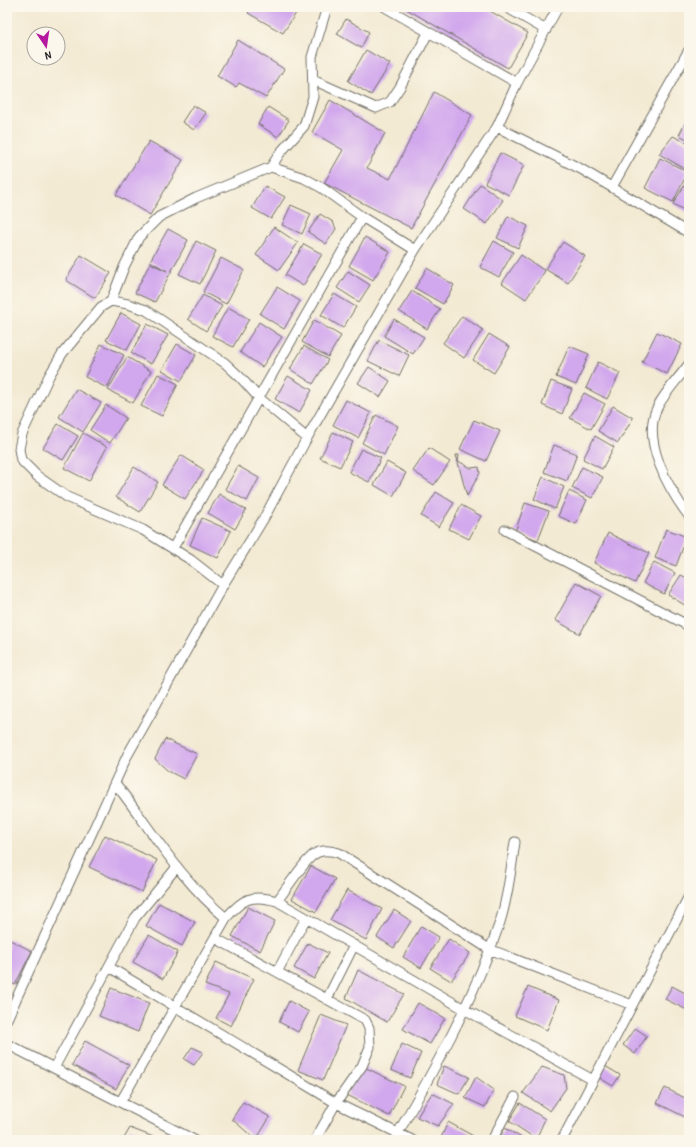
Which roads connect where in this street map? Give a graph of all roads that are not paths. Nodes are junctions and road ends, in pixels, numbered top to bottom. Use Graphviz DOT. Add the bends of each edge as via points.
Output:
graph roads {
  1 [pos="327,7"];
  2 [pos="384,7"];
  3 [pos="506,7"];
  4 [pos="558,7"];
  5 [pos="546,30"];
  6 [pos="428,33"];
  7 [pos="689,50"];
  8 [pos="313,80"];
  9 [pos="517,83"];
  10 [pos="497,127"];
  11 [pos="271,167"];
  12 [pos="612,187"];
  13 [pos="362,217"];
  14 [pos="689,233"];
  15 [pos="415,250"];
  16 [pos="111,301"];
  17 [pos="689,364"];
  18 [pos="259,398"];
  19 [pos="307,438"];
  20 [pos="689,516"];
  21 [pos="505,530"];
  22 [pos="173,548"];
  23 [pos="223,585"];
  24 [pos="689,626"];
  25 [pos="115,783"];
  26 [pos="515,842"];
  27 [pos="176,868"];
  28 [pos="689,896"];
  29 [pos="277,901"];
  30 [pos="226,918"];
  31 [pos="306,918"];
  32 [pos="215,938"];
  33 [pos="354,946"];
  34 [pos="489,949"];
  35 [pos="109,966"];
  36 [pos="277,972"];
  37 [pos="327,999"];
  38 [pos="632,1005"];
  39 [pos="175,1006"];
  40 [pos="464,1009"];
  41 [pos="7,1019"];
  42 [pos="7,1044"];
  43 [pos="54,1068"];
  44 [pos="593,1080"];
  45 [pos="515,1097"];
  46 [pos="121,1101"];
  47 [pos="336,1103"];
  48 [pos="396,1136"];
  49 [pos="194,1140"];
  50 [pos="315,1140"];
  51 [pos="412,1140"];
  52 [pos="492,1140"];
  53 [pos="562,1140"];
  1 -- 8 [label="street" via="312,57"];
  2 -- 6 [label="street"];
  3 -- 5 [label="street"];
  4 -- 5 [label="street"];
  5 -- 9 [label="street"];
  6 -- 8 [label="street" via="390,102 376,108"];
  6 -- 9 [label="street"];
  7 -- 12 [label="street"];
  8 -- 11 [label="street" via="313,97 304,126"];
  9 -- 10 [label="street"];
  10 -- 12 [label="street"];
  10 -- 15 [label="street"];
  11 -- 13 [label="street" via="304,178"];
  11 -- 16 [label="street" via="196,198 159,217 139,237"];
  12 -- 14 [label="street"];
  13 -- 15 [label="street"];
  13 -- 18 [label="street"];
  15 -- 19 [label="street"];
  16 -- 18 [label="street" via="146,310 225,362"];
  16 -- 22 [label="street" via="101,307 62,354 49,376 22,434 19,449 21,460 37,476 67,497 143,530"];
  17 -- 20 [label="street" via="657,407 652,429 654,449 664,476"];
  18 -- 19 [label="street"];
  18 -- 22 [label="street"];
  19 -- 23 [label="street" via="264,518"];
  21 -- 24 [label="street"];
  22 -- 23 [label="street"];
  23 -- 25 [label="street" via="127,756"];
  25 -- 27 [label="street"];
  25 -- 41 [label="street"];
  26 -- 34 [label="street" via="500,922"];
  27 -- 30 [label="street" via="206,902"];
  27 -- 35 [label="street" via="135,918"];
  28 -- 38 [label="street"];
  29 -- 30 [label="street" via="261,897 247,900 236,906"];
  29 -- 31 [label="street"];
  29 -- 34 [label="street" via="312,856 332,850"];
  30 -- 32 [label="street"];
  31 -- 33 [label="street"];
  31 -- 36 [label="street"];
  32 -- 36 [label="street"];
  32 -- 39 [label="street"];
  33 -- 37 [label="street"];
  33 -- 40 [label="street"];
  34 -- 38 [label="street"];
  34 -- 40 [label="street" via="478,981"];
  35 -- 39 [label="street"];
  35 -- 43 [label="street"];
  36 -- 37 [label="street"];
  37 -- 47 [label="street" via="365,1020 371,1041 362,1066"];
  38 -- 44 [label="street"];
  39 -- 46 [label="street"];
  39 -- 47 [label="street"];
  40 -- 44 [label="street"];
  40 -- 48 [label="street"];
  42 -- 43 [label="street"];
  43 -- 46 [label="street"];
  44 -- 53 [label="street"];
  45 -- 52 [label="street"];
  46 -- 49 [label="street"];
  47 -- 48 [label="street"];
  47 -- 50 [label="street"];
  48 -- 51 [label="street"];
}
